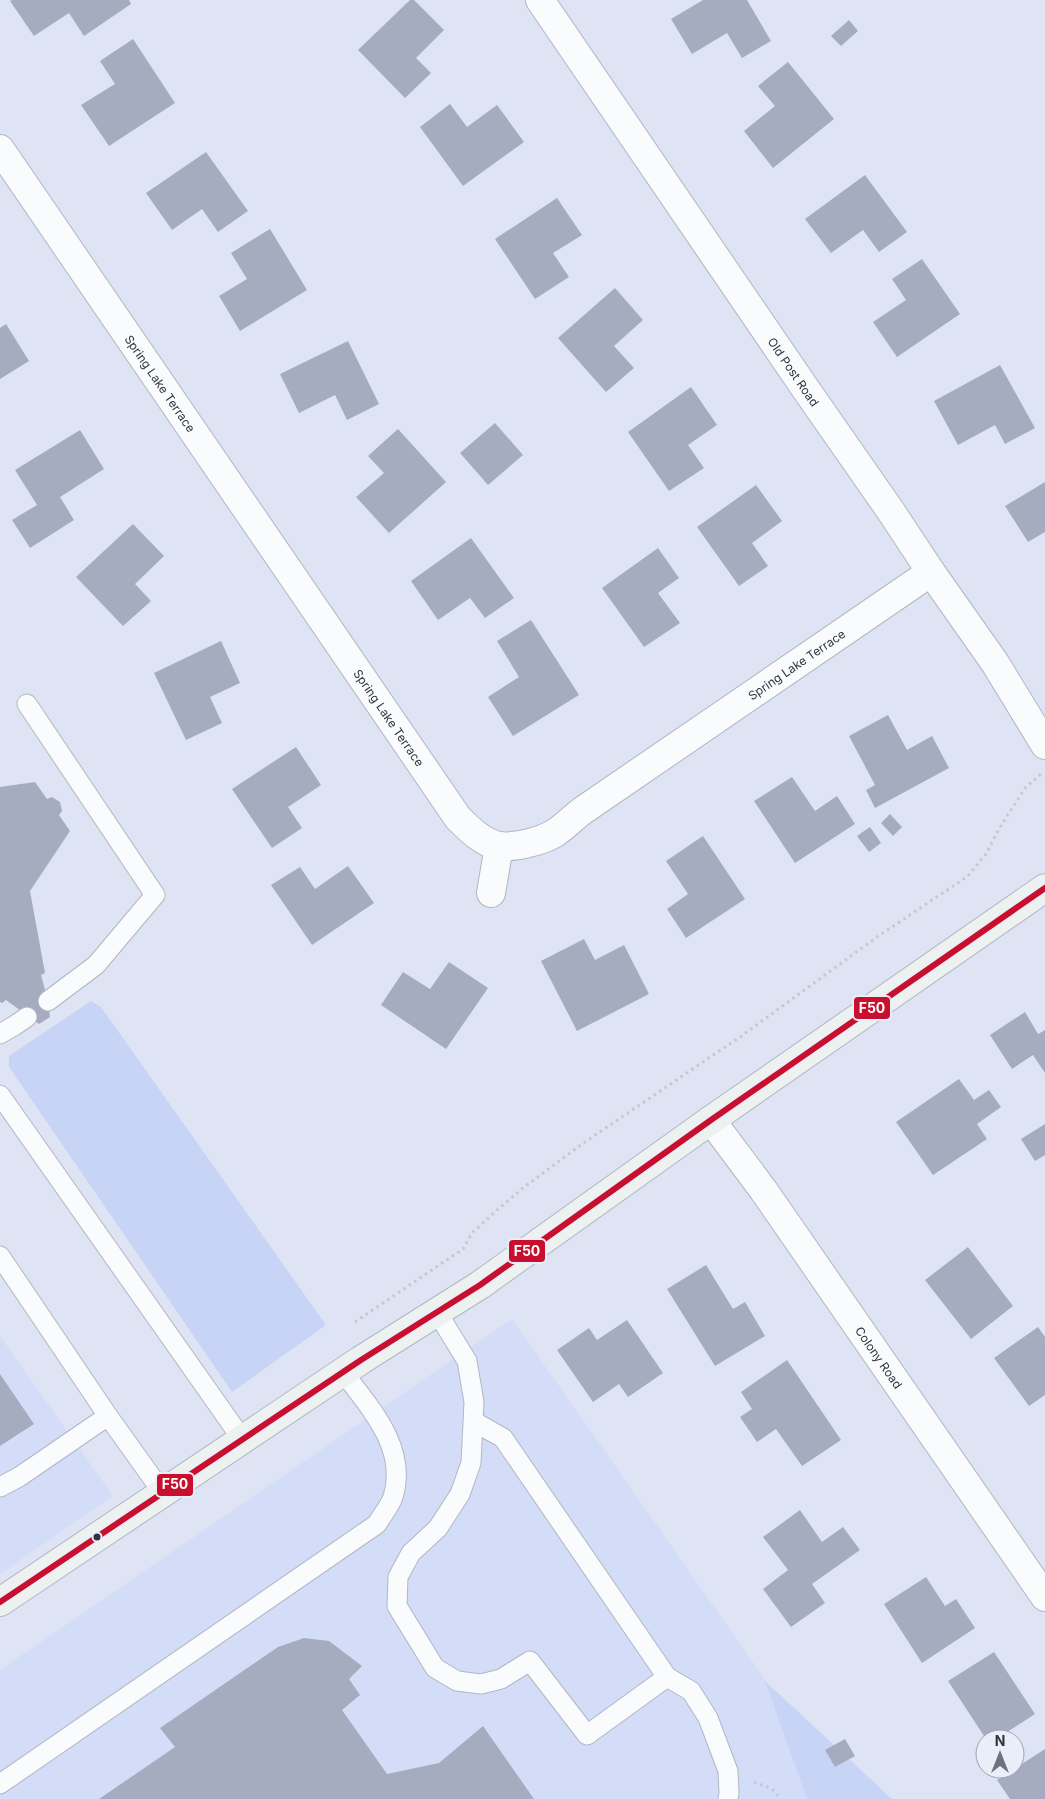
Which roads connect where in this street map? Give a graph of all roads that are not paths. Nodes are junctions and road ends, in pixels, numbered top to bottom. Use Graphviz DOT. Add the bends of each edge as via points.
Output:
graph roads {
  1 [pos="540,0"];
  2 [pos="0,149"];
  3 [pos="931,572"];
  4 [pos="27,704"];
  5 [pos="1045,745"];
  6 [pos="499,846"];
  7 [pos="1045,888"];
  8 [pos="491,893"];
  9 [pos="48,1001"];
  10 [pos="27,1017"];
  11 [pos="0,1034"];
  12 [pos="0,1095"];
  13 [pos="712,1120"];
  14 [pos="0,1256"];
  15 [pos="436,1312"];
  16 [pos="343,1372"];
  17 [pos="108,1416"];
  18 [pos="473,1422"];
  19 [pos="242,1439"];
  20 [pos="0,1487"];
  21 [pos="163,1493"];
  22 [pos="1045,1597"];
  23 [pos="0,1602"];
  24 [pos="667,1677"];
  25 [pos="0,1784"];
  26 [pos="728,1799"];
  1 -- 3 [label="street, Old Post Road"];
  2 -- 6 [label="street, Spring Lake Terrace" via="458,818 468,829"];
  3 -- 5 [label="street, Old Post Road" via="995,663"];
  3 -- 6 [label="street, Spring Lake Terrace" via="556,832 525,844"];
  4 -- 9 [label="lane" via="155,895 96,965"];
  6 -- 8 [label="street"];
  7 -- 13 [label="main road"];
  10 -- 11 [label="lane"];
  12 -- 19 [label="lane"];
  13 -- 15 [label="main road" via="480,1285"];
  13 -- 22 [label="street, Colony Road"];
  14 -- 17 [label="lane"];
  15 -- 16 [label="main road"];
  15 -- 18 [label="lane" via="467,1361 474,1402"];
  16 -- 19 [label="main road"];
  16 -- 25 [label="lane" via="380,1421 392,1446 396,1474 392,1498 377,1524"];
  17 -- 20 [label="lane"];
  17 -- 21 [label="lane"];
  18 -- 24 [label="lane" via="503,1438"];
  18 -- 24 [label="lane" via="471,1463 460,1494 438,1528 411,1553 398,1578 397,1606 435,1668 457,1681 481,1684 501,1679 530,1660 587,1735"];
  19 -- 21 [label="main road"];
  21 -- 23 [label="main road"];
  24 -- 26 [label="lane" via="691,1691 708,1718 728,1771"];
}
